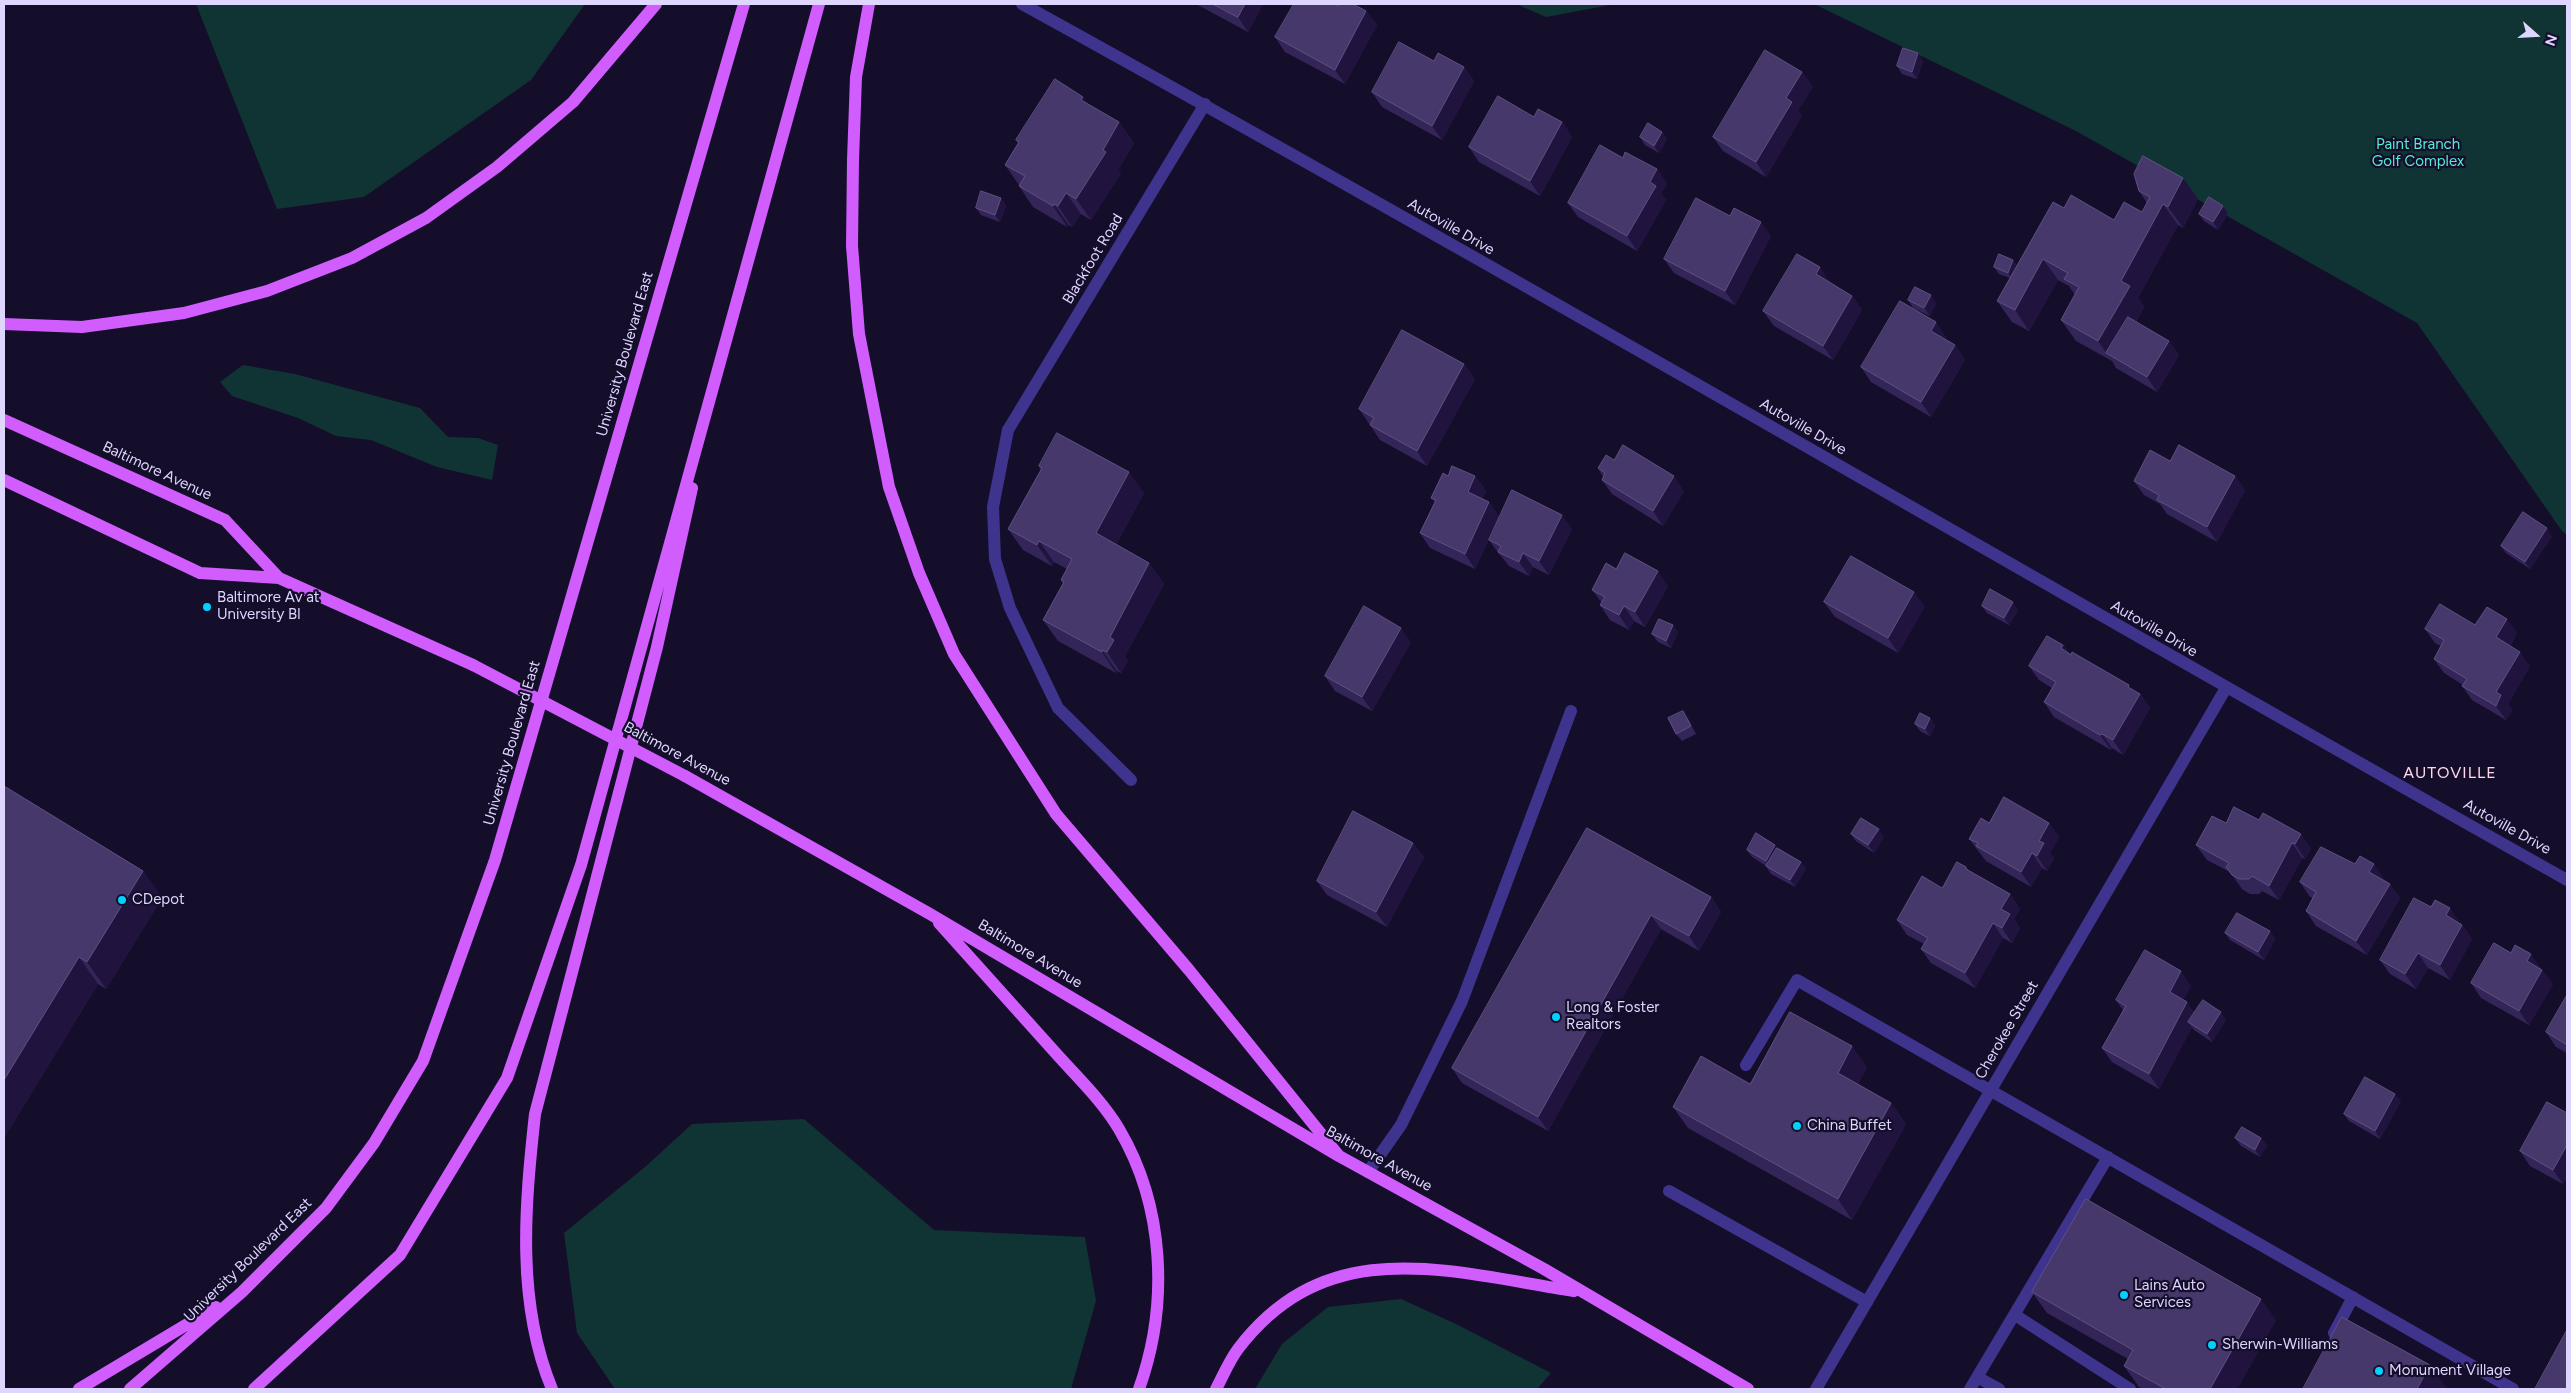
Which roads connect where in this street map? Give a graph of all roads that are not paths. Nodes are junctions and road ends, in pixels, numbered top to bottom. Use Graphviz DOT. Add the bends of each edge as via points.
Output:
graph roads {
  1 [pos="656,4"];
  2 [pos="744,4"];
  3 [pos="819,4"];
  4 [pos="869,4"];
  5 [pos="1022,4"];
  6 [pos="1205,104"];
  7 [pos="4,324"];
  8 [pos="727,331"];
  9 [pos="4,420"];
  10 [pos="4,480"];
  11 [pos="279,578"];
  12 [pos="2226,688"];
  13 [pos="1571,711"];
  14 [pos="1131,780"];
  15 [pos="2567,880"];
  16 [pos="930,914"];
  17 [pos="1746,1065"];
  18 [pos="1990,1090"];
  19 [pos="1339,1156"];
  20 [pos="2108,1157"];
  21 [pos="1368,1172"];
  22 [pos="1669,1191"];
  23 [pos="242,1292"];
  24 [pos="1580,1292"];
  25 [pos="2353,1298"];
  26 [pos="1867,1302"];
  27 [pos="2014,1315"];
  28 [pos="2326,1348"];
  29 [pos="1977,1377"];
  30 [pos="79,1389"];
  31 [pos="130,1389"];
  32 [pos="254,1389"];
  33 [pos="552,1389"];
  34 [pos="1138,1389"];
  35 [pos="1216,1389"];
  36 [pos="1748,1389"];
  37 [pos="1816,1389"];
  38 [pos="1970,1389"];
  39 [pos="1999,1389"];
  40 [pos="2130,1389"];
  41 [pos="2513,1389"];
  1 -- 7 [label="main road" via="573,102 497,167 426,218 352,258 267,291 184,314 82,326"];
  2 -- 23 [label="main road, University Boulevard East" via="495,860 423,1061 374,1143 326,1208"];
  3 -- 8 [label="main road"];
  4 -- 19 [label="main road" via="856,77 853,150 852,246 859,334 889,486 919,574 954,654 1056,814 1189,970"];
  5 -- 6 [label="street, Autoville Drive"];
  6 -- 12 [label="street, Autoville Drive"];
  6 -- 14 [label="street, Blackfoot Road" via="1008,430 993,507 995,558 1010,608 1058,708"];
  8 -- 32 [label="main road" via="581,865 507,1078 400,1255"];
  8 -- 33 [label="main road" via="657,647 535,1114 526,1194 527,1258 532,1317"];
  9 -- 11 [label="main road, Baltimore Avenue" via="224,520"];
  10 -- 11 [label="main road, Baltimore Avenue" via="200,573"];
  11 -- 16 [label="main road, Baltimore Avenue, bridge" via="473,665 685,776"];
  12 -- 15 [label="street, Autoville Drive"];
  12 -- 18 [label="street, Cherokee Street"];
  13 -- 21 [label="street" via="1462,1001 1401,1125"];
  16 -- 19 [label="main road, Baltimore Avenue"];
  16 -- 34 [label="main road" via="1090,1091 1118,1128 1141,1174 1154,1217 1158,1268 1156,1320 1146,1370"];
  17 -- 18 [label="street" via="1797,980"];
  18 -- 20 [label="street"];
  18 -- 26 [label="street, Cherokee Street"];
  19 -- 21 [label="main road, Baltimore Avenue"];
  20 -- 25 [label="street"];
  20 -- 27 [label="street"];
  21 -- 24 [label="main road, Baltimore Avenue"];
  22 -- 26 [label="street"];
  23 -- 30 [label="main road"];
  23 -- 31 [label="main road, University Boulevard East"];
  24 -- 35 [label="main road" via="1419,1267 1373,1269 1333,1278 1297,1293 1270,1316 1237,1350"];
  24 -- 36 [label="main road, Baltimore Avenue"];
  25 -- 28 [label="street"];
  25 -- 41 [label="street"];
  26 -- 37 [label="street, Cherokee Street"];
  27 -- 29 [label="street"];
  27 -- 40 [label="street"];
  29 -- 38 [label="street"];
  29 -- 39 [label="street"];
}
